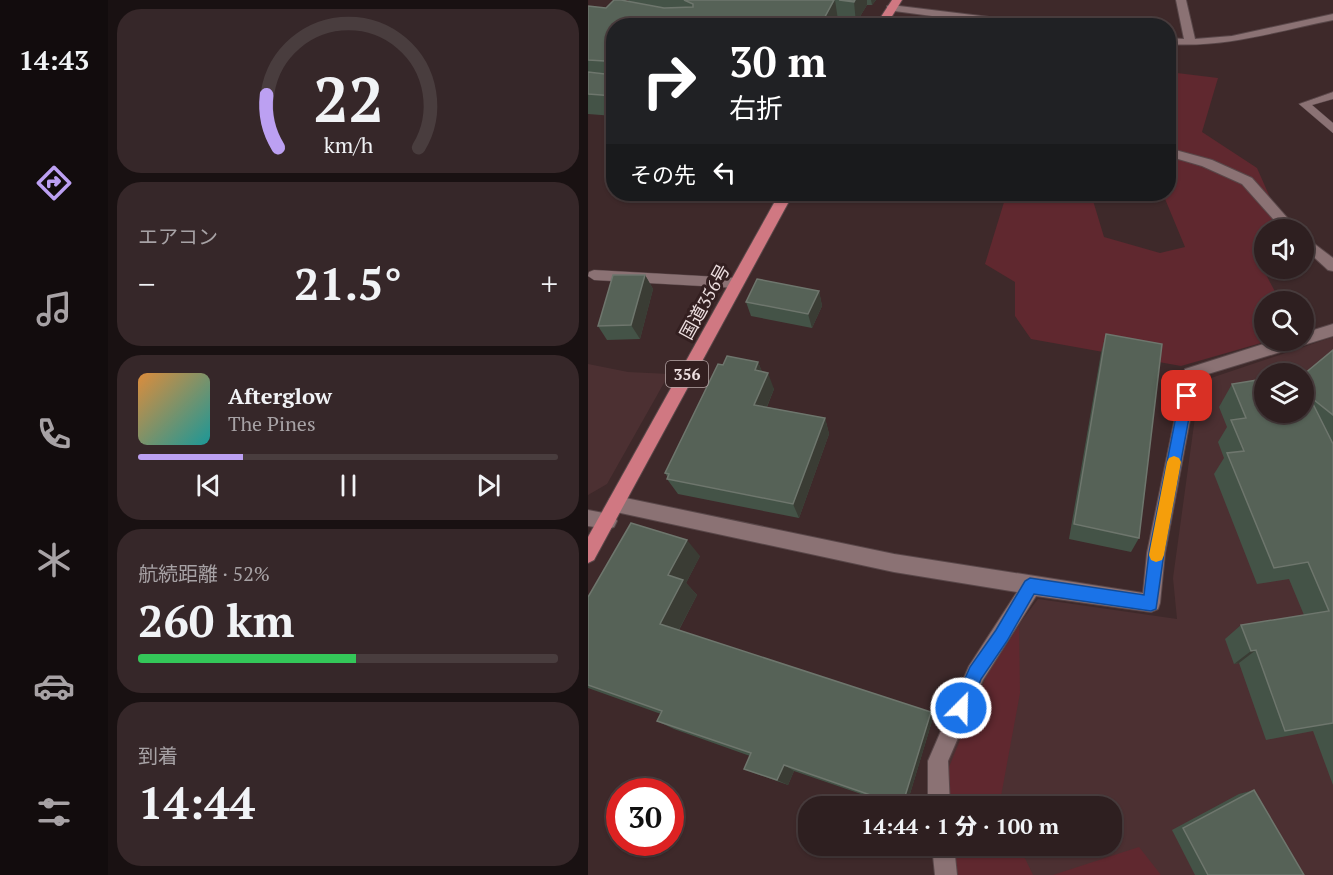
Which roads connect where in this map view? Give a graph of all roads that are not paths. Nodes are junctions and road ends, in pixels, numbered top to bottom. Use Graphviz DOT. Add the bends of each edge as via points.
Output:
graph roads {
  1 [pos="1181,0"];
  2 [pos="894,4"];
  3 [pos="1333,17"];
  4 [pos="885,18"];
  5 [pos="986,18"];
  6 [pos="1176,42"];
  7 [pos="1190,43"];
  8 [pos="1333,95"];
  9 [pos="1333,129"];
  10 [pos="1176,154"];
  11 [pos="782,201"];
  12 [pos="1281,219"];
  13 [pos="1314,250"];
  14 [pos="1333,266"];
  15 [pos="594,275"];
  16 [pos="737,283"];
  17 [pos="1333,330"];
  18 [pos="1314,336"];
  19 [pos="1262,351"];
  20 [pos="616,504"];
  21 [pos="588,518"];
  22 [pos="608,521"];
  23 [pos="588,554"];
  24 [pos="1030,586"];
  25 [pos="938,796"];
  26 [pos="944,856"];
  27 [pos="946,875"];
  1 -- 7 [label="street"];
  2 -- 4 [label="highway"];
  2 -- 5 [label="street"];
  3 -- 7 [label="street" via="1249,37"];
  6 -- 7 [label="street"];
  8 -- 9 [label="lane" via="1304,104"];
  10 -- 12 [label="street" via="1247,181"];
  11 -- 16 [label="highway, 国道356号 / 356"];
  13 -- 14 [label="street"];
  15 -- 16 [label="lane"];
  16 -- 20 [label="highway, 国道356号 / 356"];
  17 -- 18 [label="street"];
  19 -- 24 [label="street" via="1191,373 1156,553 1151,603"];
  20 -- 22 [label="highway, 国道356号 / 356"];
  20 -- 24 [label="street" via="894,563"];
  21 -- 22 [label="street"];
  22 -- 23 [label="highway, 国道356号 / 356"];
  24 -- 25 [label="street" via="976,673 938,761"];
  26 -- 27 [label="street"];
}
